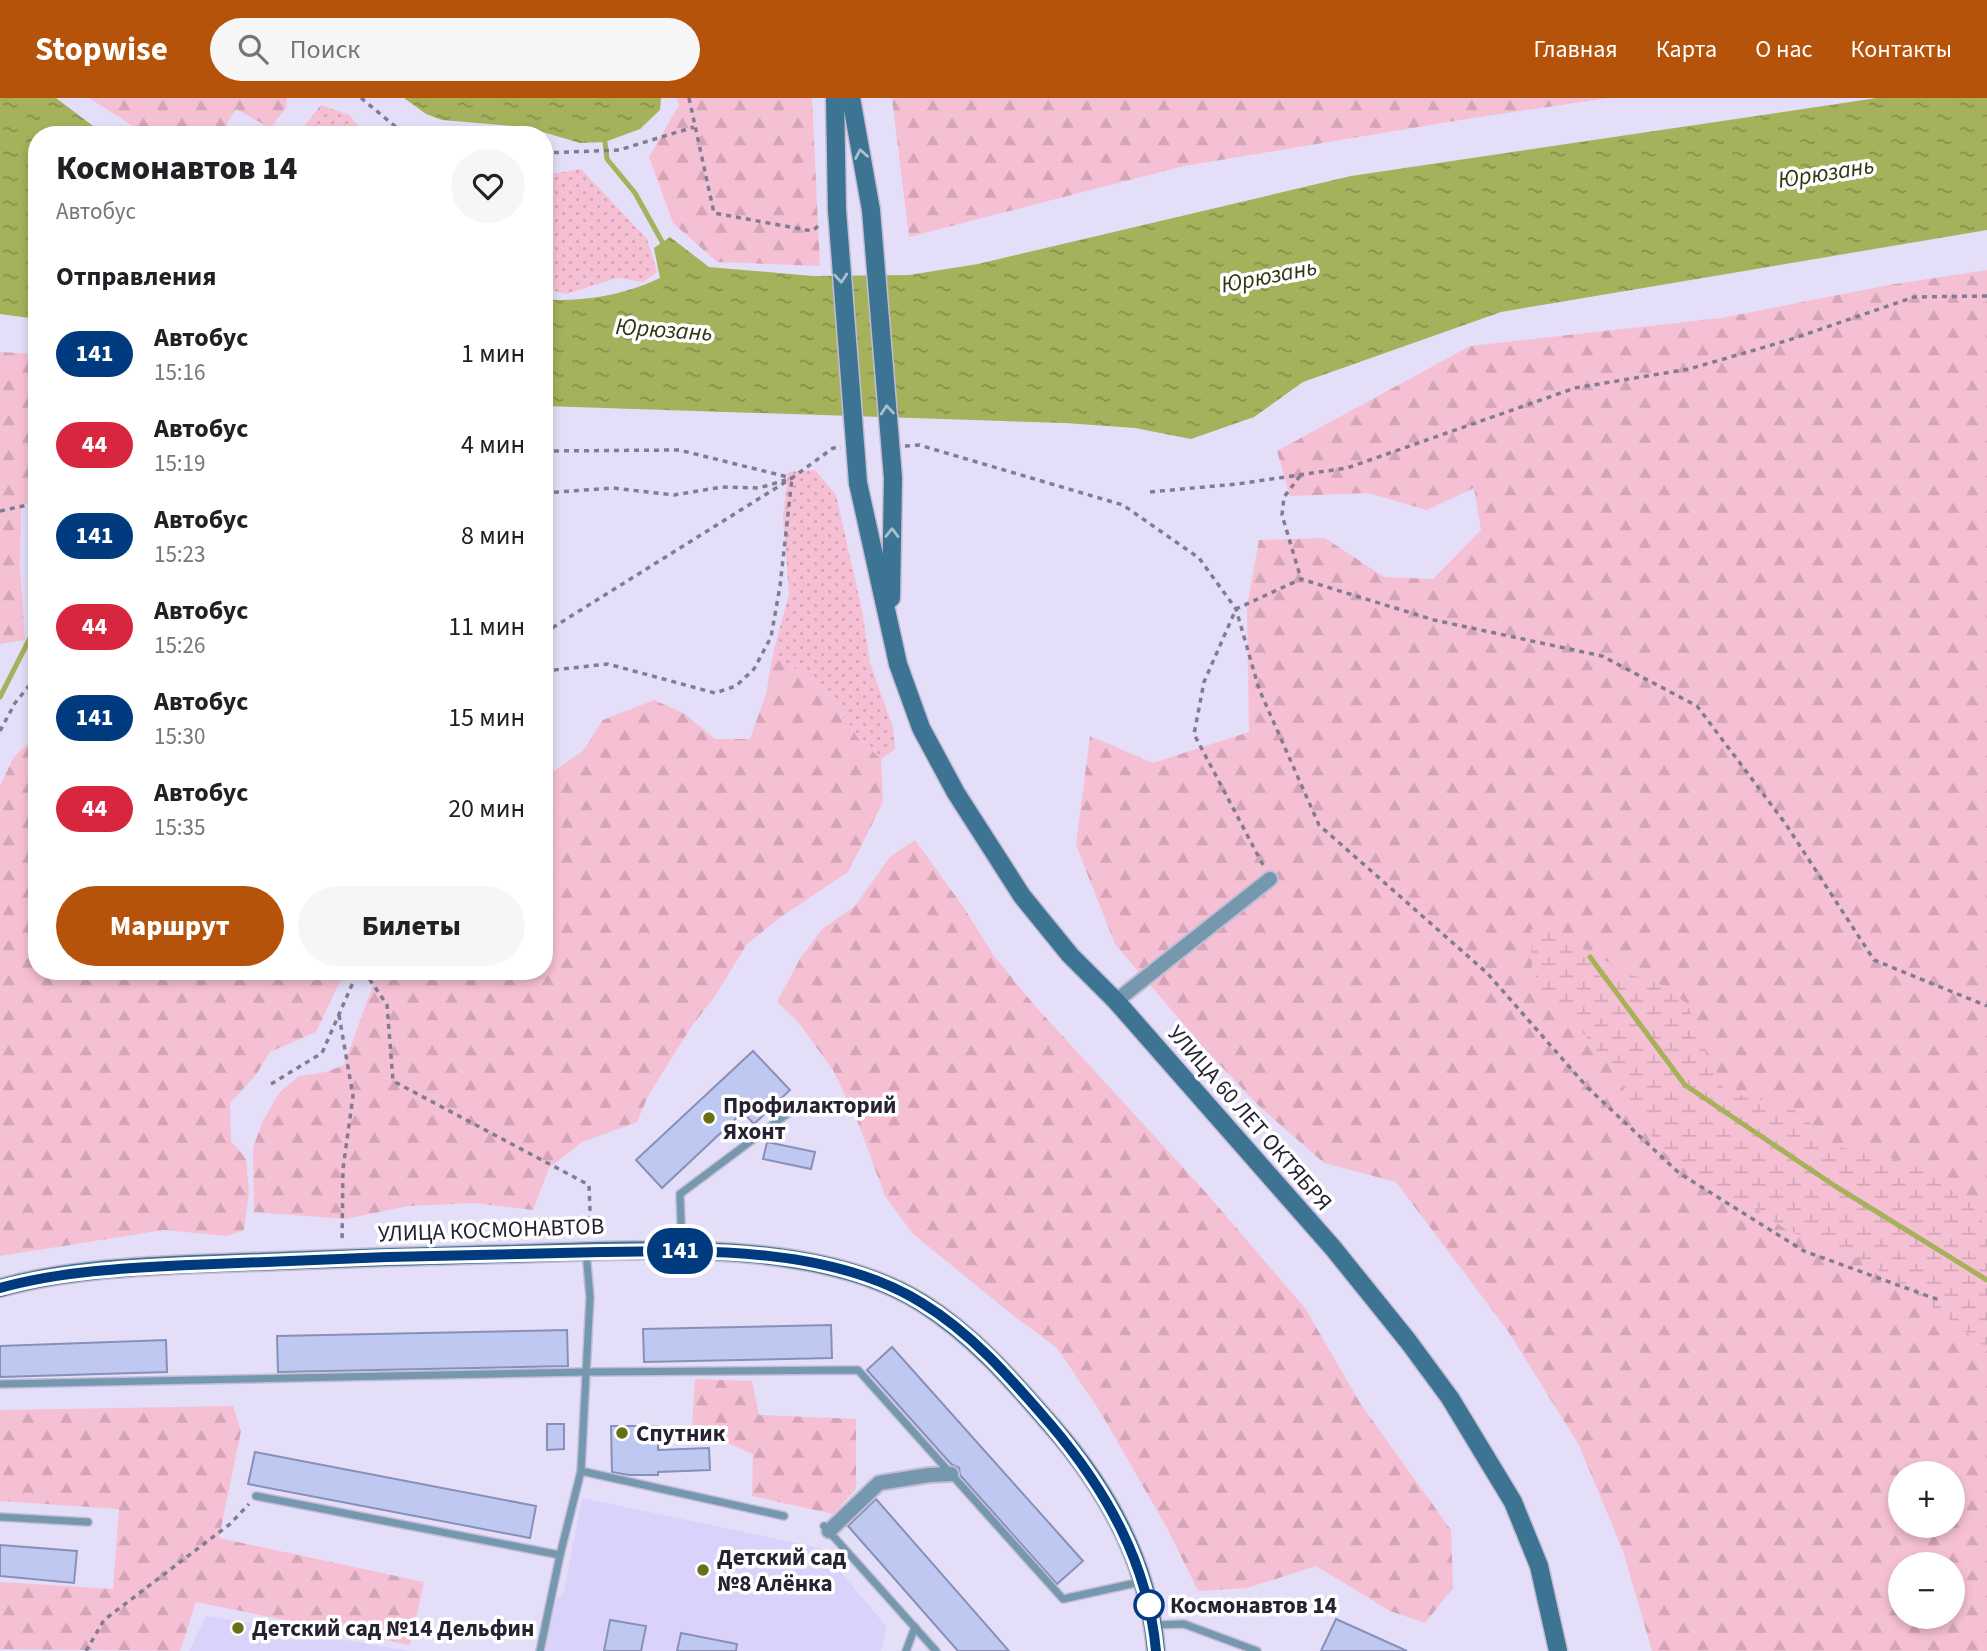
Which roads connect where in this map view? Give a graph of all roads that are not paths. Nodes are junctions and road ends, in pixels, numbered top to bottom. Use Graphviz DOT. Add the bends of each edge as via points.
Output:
graph roads {
  1 [pos="835,98"];
  2 [pos="851,98"];
  3 [pos="890,626"];
  4 [pos="1270,879"];
  5 [pos="1116,1001"];
  6 [pos="795,1108"];
  7 [pos="682,1251"];
  8 [pos="586,1252"];
  9 [pos="0,1288"];
  10 [pos="586,1371"];
  11 [pos="0,1384"];
  12 [pos="581,1471"];
  13 [pos="951,1474"];
  14 [pos="256,1496"];
  15 [pos="785,1516"];
  16 [pos="0,1517"];
  17 [pos="88,1522"];
  18 [pos="826,1528"];
  19 [pos="560,1555"];
  20 [pos="1144,1581"];
  21 [pos="1154,1625"];
  22 [pos="915,1627"];
  23 [pos="540,1651"];
  24 [pos="906,1651"];
  25 [pos="936,1651"];
  26 [pos="1156,1651"];
  27 [pos="1257,1651"];
  28 [pos="1558,1651"];
  1 -- 3 [label="main road, one-way, bridge" via="837,210 858,483"];
  3 -- 2 [label="main road, one-way, bridge" via="893,478 871,210"];
  3 -- 5 [label="main road, УЛИЦА 60 ЛЕТ ОКТЯБРЯ" via="909,700 956,793 1022,896 1070,955"];
  4 -- 5 [label="street"];
  5 -- 28 [label="main road, УЛИЦА 60 ЛЕТ ОКТЯБРЯ" via="1333,1248 1450,1398 1513,1502 1539,1566"];
  6 -- 7 [label="lane" via="680,1194"];
  7 -- 8 [label="main road, УЛИЦА КОСМОНАВТОВ"];
  7 -- 20 [label="main road, УЛИЦА КОСМОНАВТОВ" via="757,1253 820,1264 885,1283 932,1310 971,1338 1062,1437 1126,1537"];
  8 -- 9 [label="main road, УЛИЦА КОСМОНАВТОВ" via="150,1266"];
  8 -- 10 [label="lane" via="590,1297"];
  10 -- 11 [label="lane"];
  10 -- 12 [label="lane"];
  10 -- 13 [label="lane" via="858,1370"];
  12 -- 15 [label="lane"];
  12 -- 19 [label="lane"];
  13 -- 18 [label="street" via="879,1483"];
  13 -- 20 [label="lane" via="1063,1600"];
  14 -- 19 [label="lane"];
  16 -- 17 [label="lane"];
  18 -- 22 [label="lane"];
  19 -- 23 [label="lane"];
  20 -- 21 [label="main road, УЛИЦА КОСМОНАВТОВ"];
  21 -- 26 [label="main road, УЛИЦА КОСМОНАВТОВ"];
  21 -- 27 [label="lane" via="1184,1624"];
  22 -- 24 [label="lane"];
  22 -- 25 [label="lane"];
}
